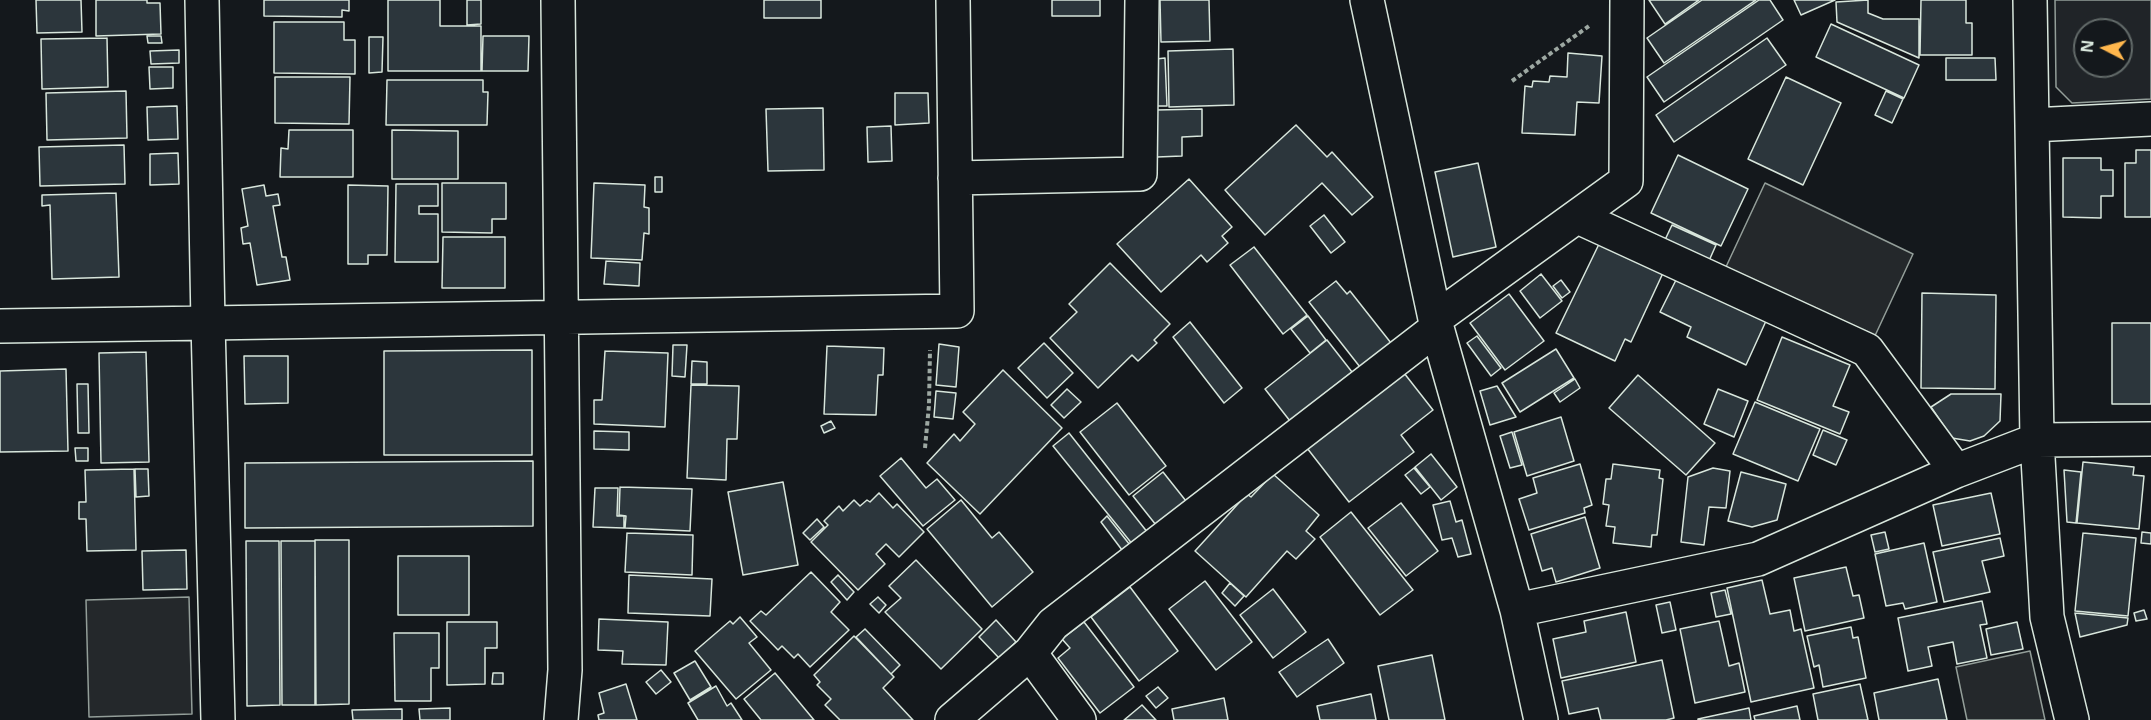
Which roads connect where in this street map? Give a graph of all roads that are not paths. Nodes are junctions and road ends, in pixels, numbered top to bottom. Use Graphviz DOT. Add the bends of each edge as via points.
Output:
graph roads {
  1 [pos="202,0"];
  2 [pos="558,0"];
  3 [pos="953,0"];
  4 [pos="1142,0"];
  5 [pos="1367,0"];
  6 [pos="1627,0"];
  7 [pos="2030,0"];
  8 [pos="2151,119"];
  9 [pos="2032,125"];
  10 [pos="955,178"];
  11 [pos="1578,217"];
  12 [pos="561,317"];
  13 [pos="208,323"];
  14 [pos="1436,324"];
  15 [pos="0,326"];
  16 [pos="2151,439"];
  17 [pos="2037,440"];
  18 [pos="1956,471"];
  19 [pos="1517,610"];
  20 [pos="1030,653"];
  21 [pos="218,720"];
  22 [pos="561,720"];
  23 [pos="952,720"];
  24 [pos="1079,720"];
  25 [pos="1540,720"];
  26 [pos="2072,720"];
  1 -- 13 [label="street"];
  2 -- 12 [label="street"];
  3 -- 10 [label="street"];
  4 -- 10 [label="street" via="1140,174"];
  5 -- 14 [label="street"];
  6 -- 11 [label="street" via="1626,181"];
  7 -- 9 [label="street"];
  8 -- 9 [label="street"];
  9 -- 17 [label="street"];
  10 -- 12 [label="street" via="957,311"];
  11 -- 14 [label="street"];
  11 -- 18 [label="street" via="1867,350"];
  12 -- 13 [label="street"];
  12 -- 22 [label="street" via="565,670"];
  13 -- 15 [label="street"];
  13 -- 21 [label="street"];
  14 -- 19 [label="street"];
  14 -- 20 [label="street" via="1053,624"];
  16 -- 17 [label="street"];
  17 -- 18 [label="street"];
  17 -- 26 [label="street" via="2047,617"];
  18 -- 19 [label="street" via="1758,559"];
  19 -- 25 [label="street"];
  20 -- 23 [label="street"];
  20 -- 24 [label="street"];
}
